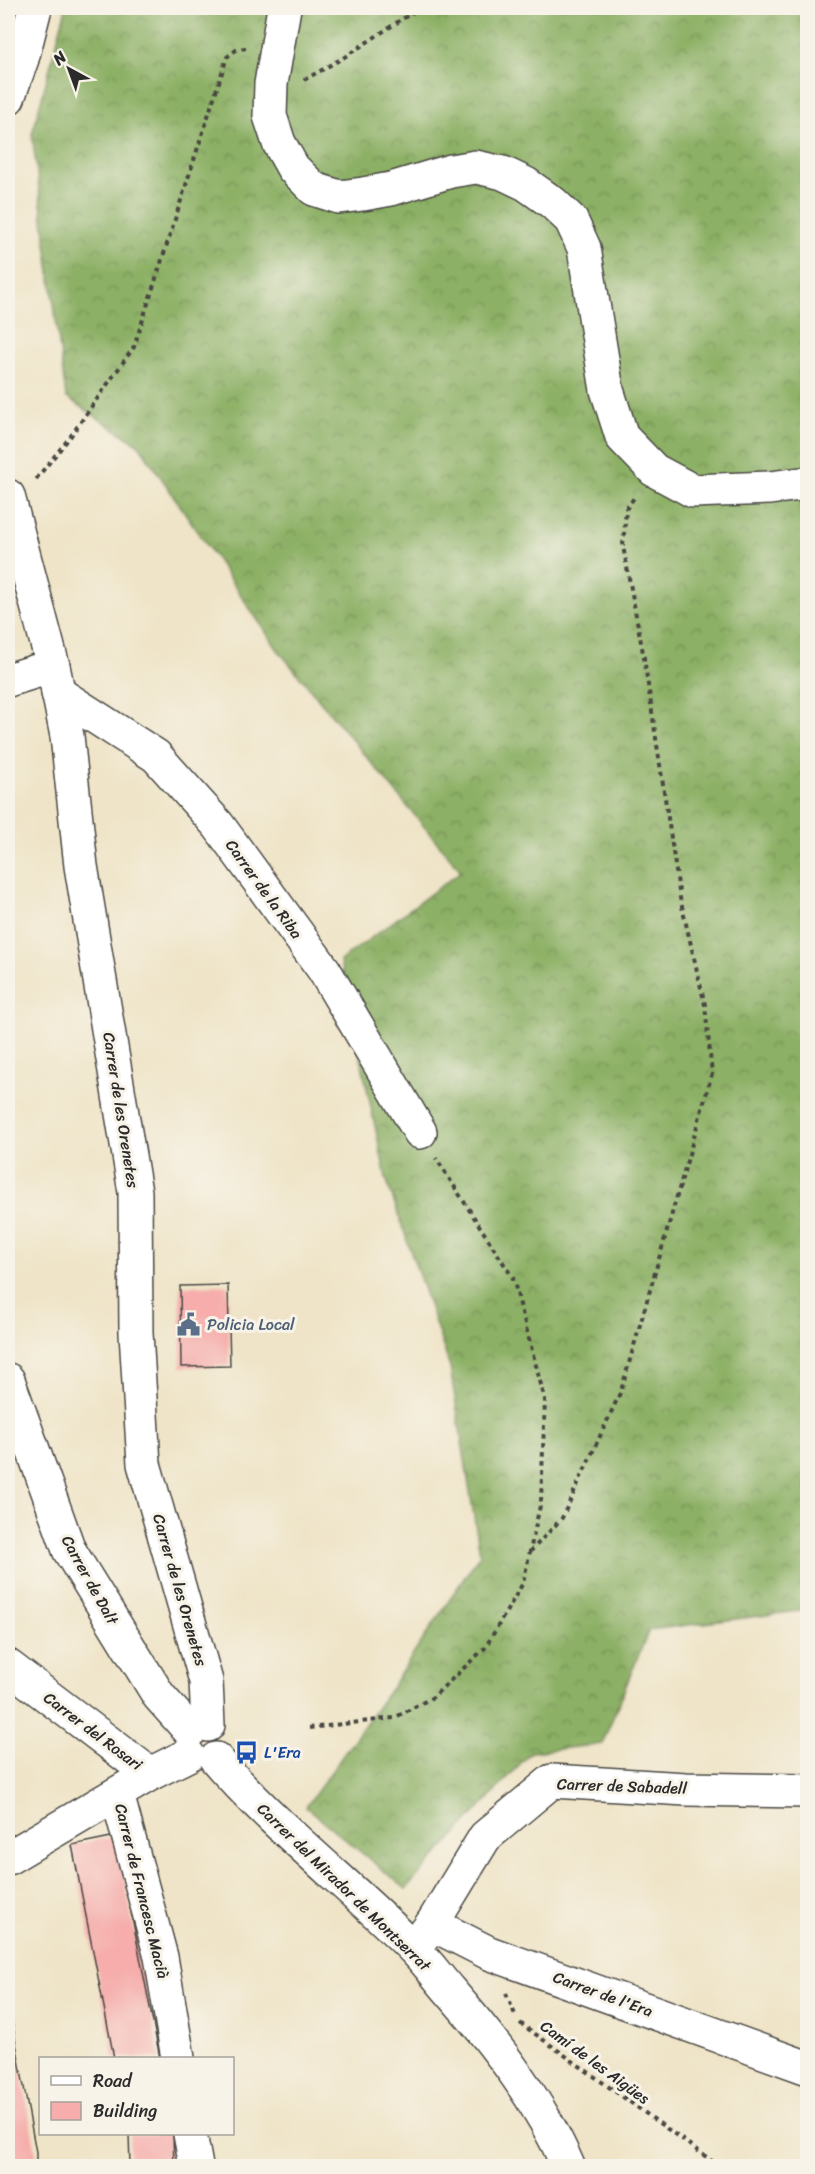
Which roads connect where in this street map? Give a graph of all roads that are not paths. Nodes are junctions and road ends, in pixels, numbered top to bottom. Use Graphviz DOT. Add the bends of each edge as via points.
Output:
graph roads {
  1 [pos="35,8"];
  2 [pos="284,8"];
  3 [pos="8,98"];
  4 [pos="807,483"];
  5 [pos="9,503"];
  6 [pos="55,679"];
  7 [pos="8,680"];
  8 [pos="420,1132"];
  9 [pos="8,1380"];
  10 [pos="8,1666"];
  11 [pos="200,1743"];
  12 [pos="150,1774"];
  13 [pos="807,1791"];
  14 [pos="117,1794"];
  15 [pos="8,1858"];
  16 [pos="423,1936"];
  17 [pos="178,2057"];
  18 [pos="807,2068"];
  19 [pos="190,2135"];
  20 [pos="196,2166"];
  21 [pos="568,2166"];
  1 -- 3 [label="street"];
  2 -- 4 [label="street" via="270,84 270,116 293,168 314,189 339,198 476,167 504,173 526,184 571,220 584,248 607,390 622,437 654,470 693,491"];
  5 -- 6 [label="street, Carrer de les Orenetes"];
  6 -- 7 [label="street"];
  6 -- 8 [label="street, Carrer de la Riba" via="156,756 218,825 324,970"];
  6 -- 11 [label="street, Carrer de les Orenetes" via="67,736 81,866 135,1192 136,1334 144,1464 206,1681"];
  9 -- 11 [label="street, Carrer de Dalt" via="69,1550 159,1696"];
  10 -- 12 [label="street, Carrer del Rosari"];
  11 -- 12 [label="street"];
  11 -- 16 [label="street, Carrer del Mirador de Montserrat" via="261,1808"];
  12 -- 14 [label="street"];
  13 -- 16 [label="street, Carrer de Sabadell" via="552,1781 485,1838"];
  14 -- 15 [label="street"];
  14 -- 17 [label="street, Carrer de Francesc Macià" via="161,1957"];
  16 -- 18 [label="street, Carrer de l'Era" via="489,1953"];
  16 -- 21 [label="street, Carrer del Mirador de Montserrat" via="472,2016 522,2083"];
  19 -- 20 [label="street"];
}
